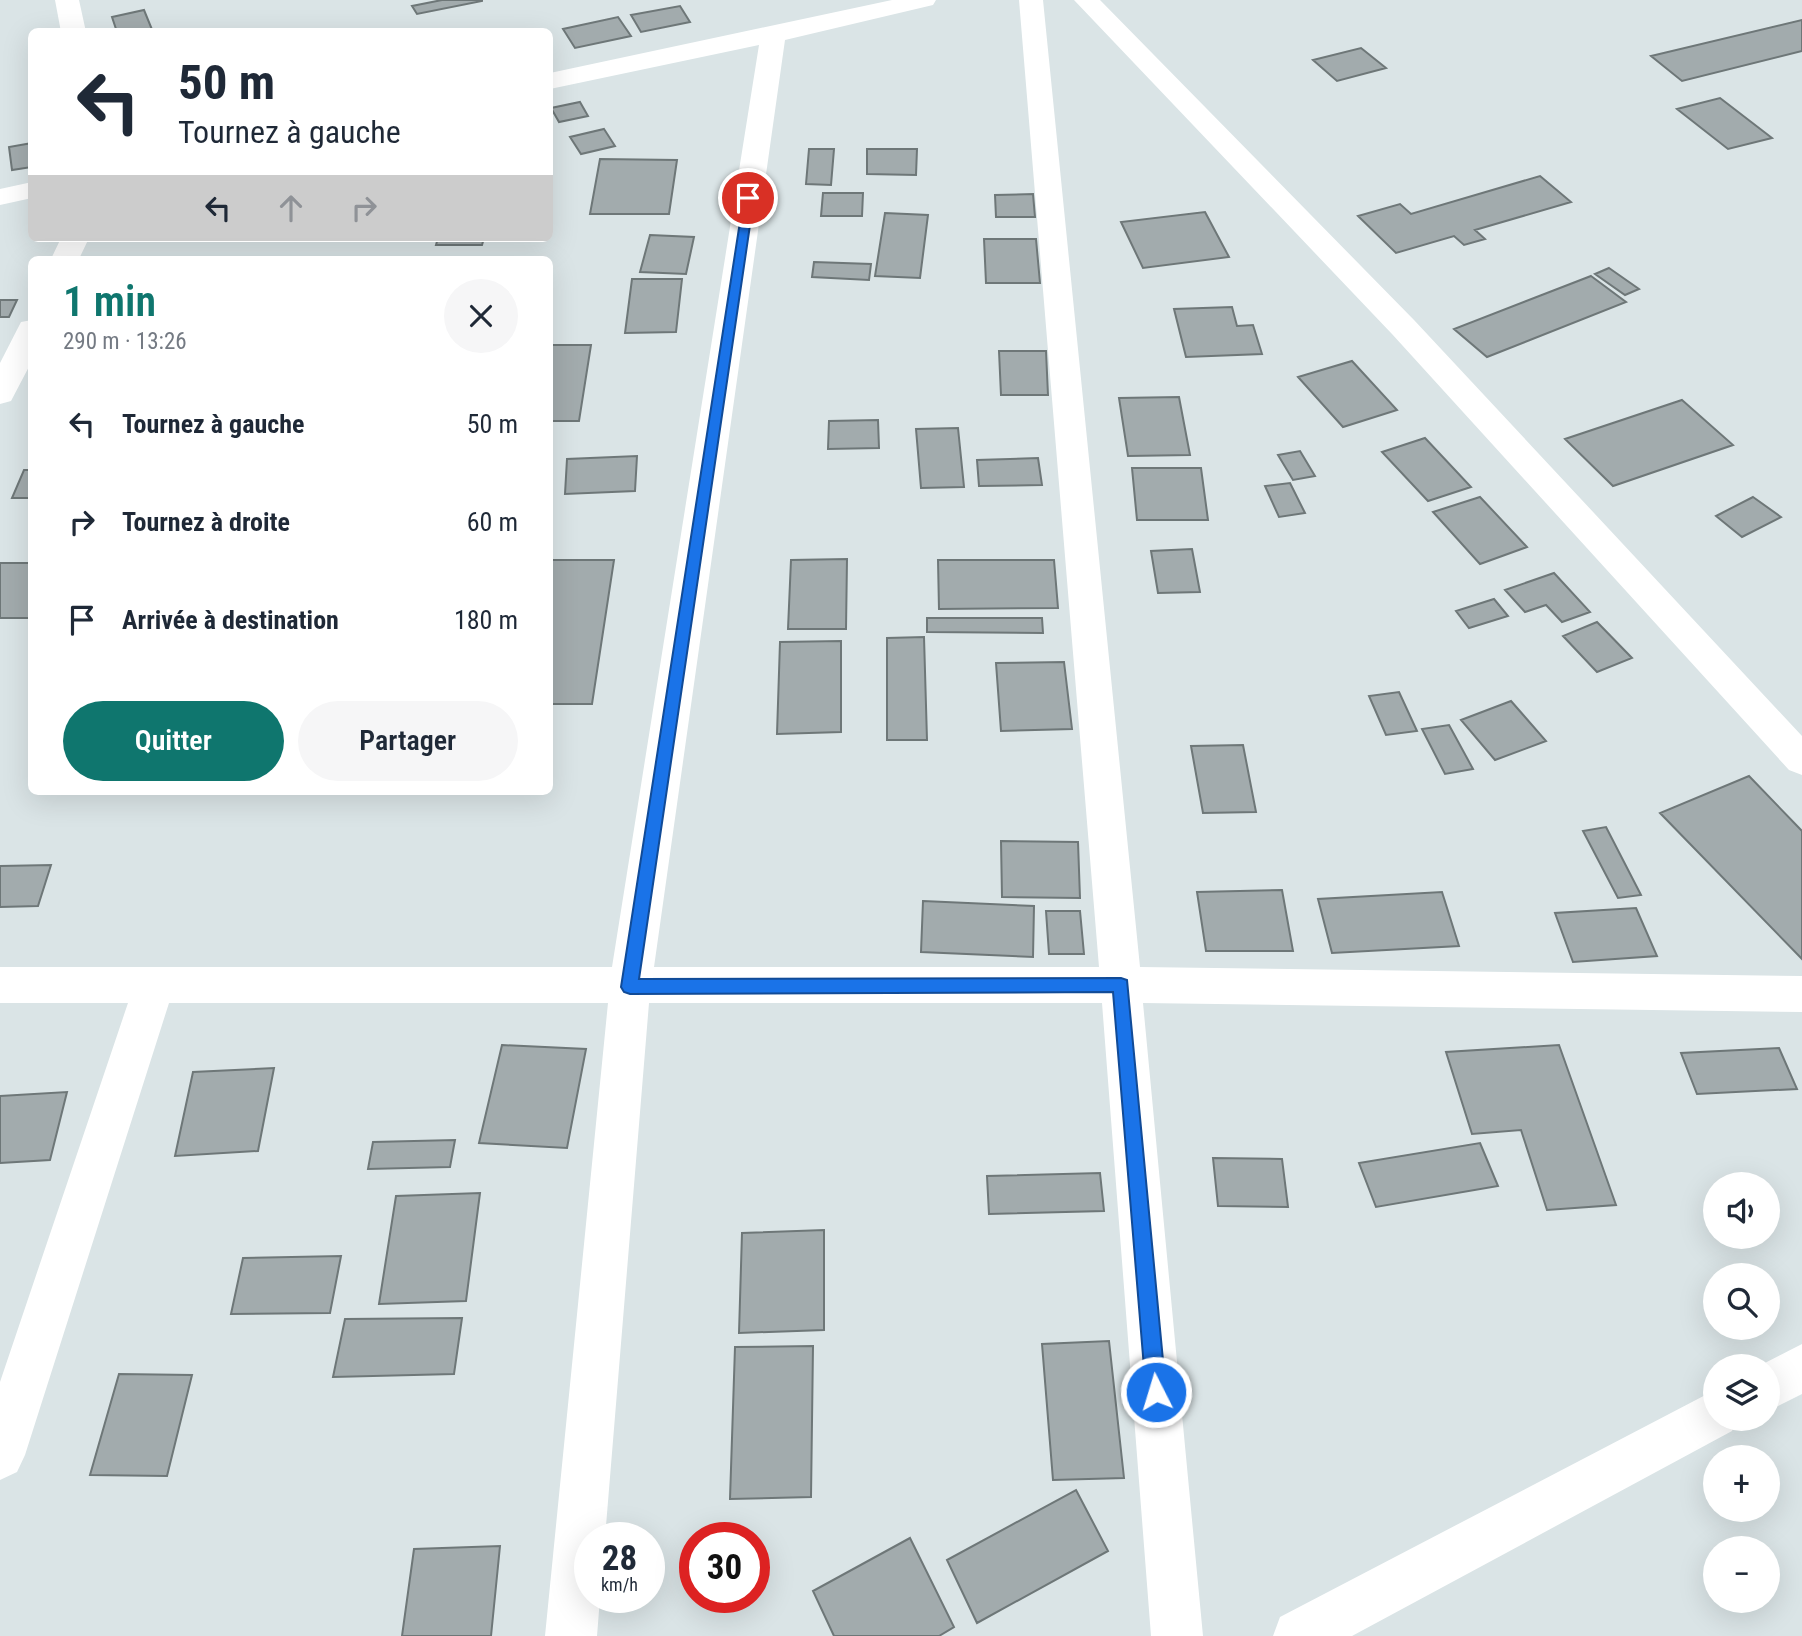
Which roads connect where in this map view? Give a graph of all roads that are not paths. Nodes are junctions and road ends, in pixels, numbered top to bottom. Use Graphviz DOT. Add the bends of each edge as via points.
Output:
graph roads {
  1 [pos="67,0"];
  2 [pos="923,0"];
  3 [pos="1031,0"];
  4 [pos="1086,0"];
  5 [pos="73,28"];
  6 [pos="773,35"];
  7 [pos="553,80"];
  8 [pos="28,191"];
  9 [pos="0,197"];
  10 [pos="28,337"];
  11 [pos="0,394"];
  12 [pos="1802,760"];
  13 [pos="0,985"];
  14 [pos="1121,985"];
  15 [pos="154,986"];
  16 [pos="630,987"];
  17 [pos="1802,994"];
  18 [pos="1802,1368"];
  19 [pos="1780,1380"];
  20 [pos="1703,1421"];
  21 [pos="0,1455"];
  22 [pos="571,1636"];
  23 [pos="1177,1636"];
  24 [pos="1299,1636"];
  1 -- 5 [label="street"];
  2 -- 6 [label="street"];
  3 -- 14 [label="street"];
  4 -- 12 [label="street" via="1403,327"];
  6 -- 7 [label="street"];
  6 -- 16 [label="street"];
  8 -- 9 [label="street"];
  10 -- 11 [label="street"];
  13 -- 15 [label="street"];
  14 -- 16 [label="street"];
  14 -- 17 [label="street"];
  14 -- 23 [label="street"];
  15 -- 16 [label="street"];
  15 -- 21 [label="street"];
  16 -- 22 [label="street"];
  18 -- 19 [label="street"];
  20 -- 24 [label="street"];
}
